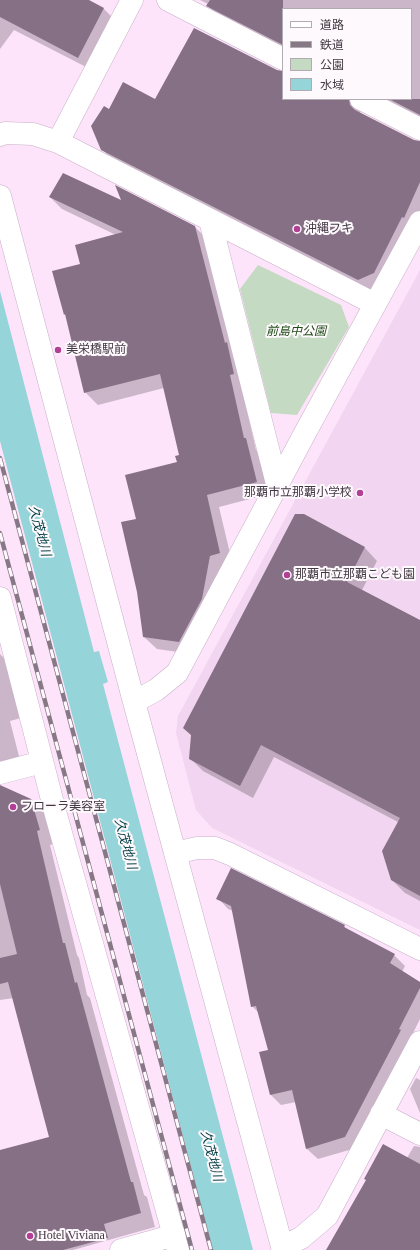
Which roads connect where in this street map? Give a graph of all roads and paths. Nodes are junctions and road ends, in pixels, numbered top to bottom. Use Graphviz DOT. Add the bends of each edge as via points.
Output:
graph roads {
  1 [pos="132,0"];
  2 [pos="168,0"];
  3 [pos="282,58"];
  4 [pos="363,100"];
  5 [pos="420,129"];
  6 [pos="0,135"];
  7 [pos="58,142"];
  8 [pos="0,196"];
  9 [pos="210,220"];
  10 [pos="420,222"];
  11 [pos="375,304"];
  12 [pos="277,484"];
  13 [pos="0,598"];
  14 [pos="134,702"];
  15 [pos="42,762"];
  16 [pos="0,773"];
  17 [pos="175,853"];
  18 [pos="420,949"];
  19 [pos="420,1042"];
  20 [pos="381,1114"];
  21 [pos="420,1134"];
  22 [pos="177,1243"];
  23 [pos="282,1248"];
  24 [pos="121,1250"];
  1 -- 7 [label="street"];
  2 -- 3 [label="street"];
  4 -- 5 [label="street"];
  6 -- 7 [label="street" via="33,134"];
  7 -- 9 [label="street"];
  8 -- 14 [label="street"];
  9 -- 11 [label="street"];
  9 -- 12 [label="street"];
  10 -- 11 [label="street"];
  11 -- 12 [label="street"];
  12 -- 14 [label="street" via="177,673 156,690"];
  13 -- 15 [label="street"];
  14 -- 17 [label="street"];
  15 -- 16 [label="street"];
  15 -- 22 [label="street"];
  17 -- 18 [label="street" via="196,848 215,848"];
  17 -- 23 [label="street"];
  19 -- 20 [label="street"];
  20 -- 21 [label="street"];
  20 -- 23 [label="street" via="327,1216 301,1238"];
  22 -- 24 [label="street"];
}
